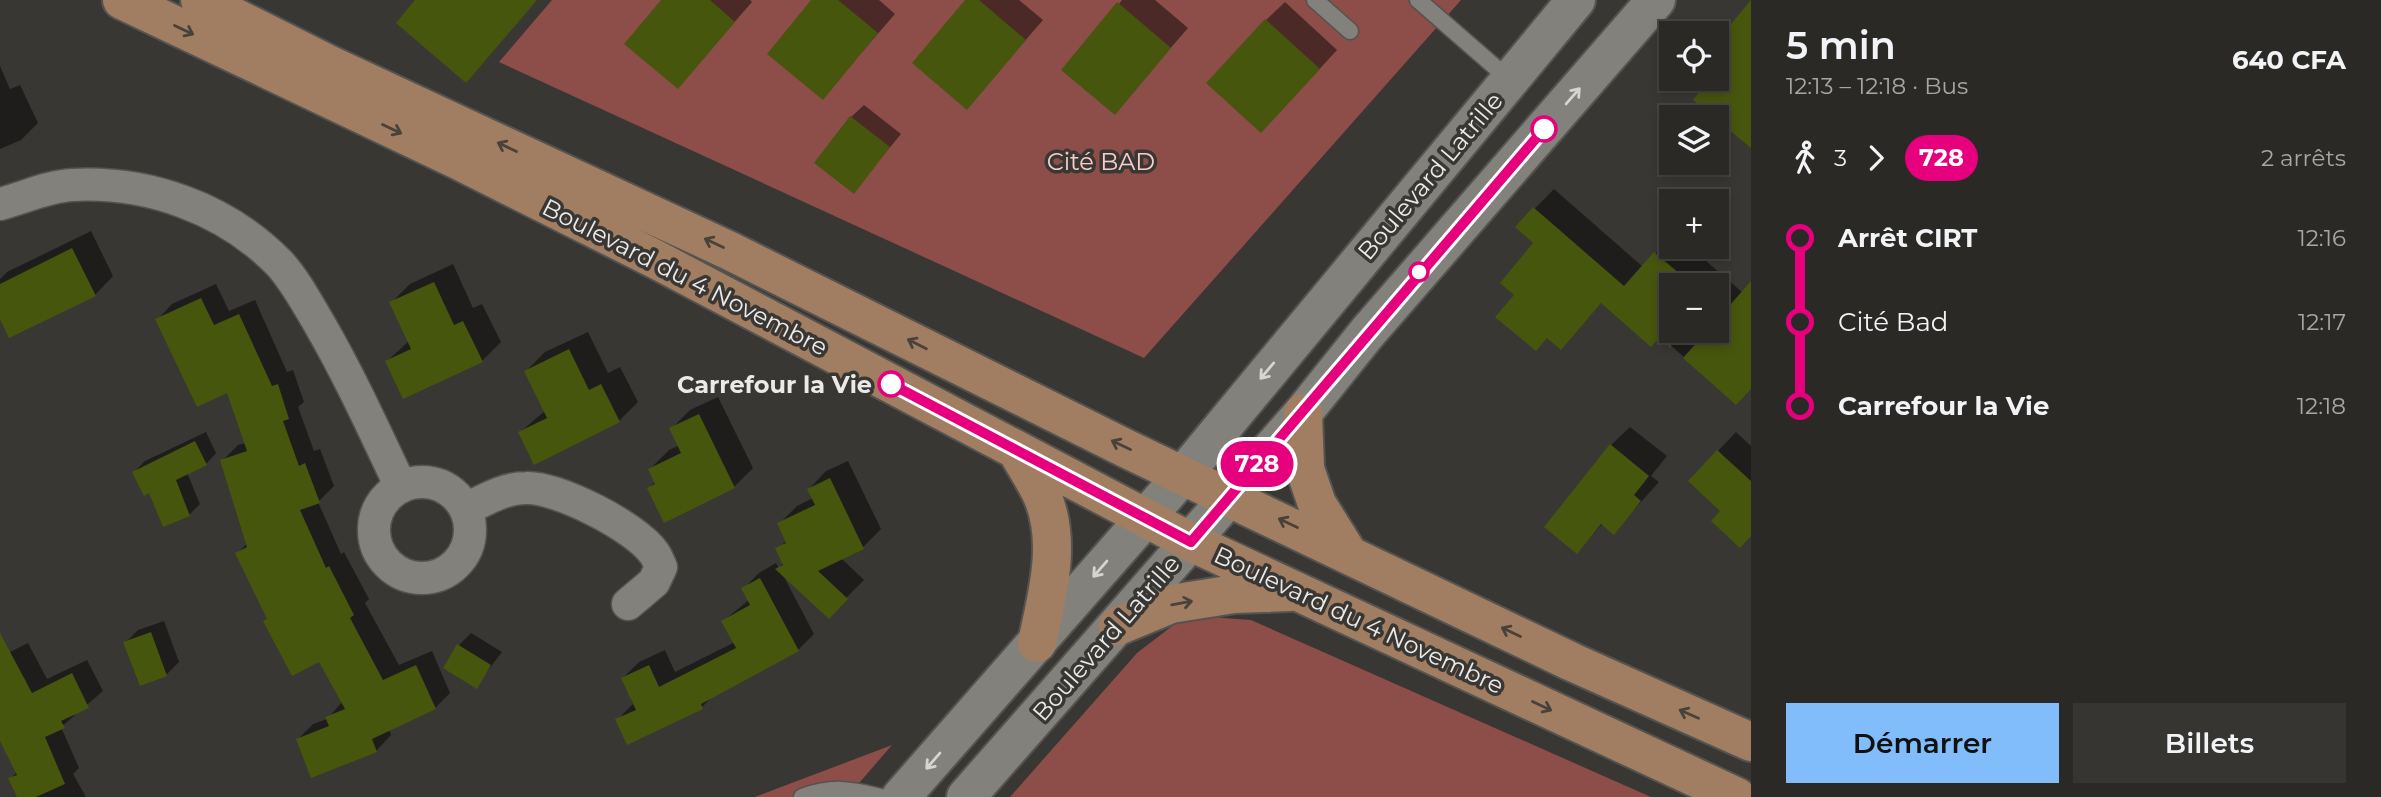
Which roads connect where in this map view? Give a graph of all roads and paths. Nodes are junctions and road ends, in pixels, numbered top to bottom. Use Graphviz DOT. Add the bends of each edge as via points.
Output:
graph roads {
  1 [pos="122,0"];
  2 [pos="200,0"];
  3 [pos="1315,0"];
  4 [pos="1418,0"];
  5 [pos="1576,0"];
  6 [pos="1656,0"];
  7 [pos="1350,31"];
  8 [pos="1510,80"];
  9 [pos="0,204"];
  10 [pos="1327,300"];
  11 [pos="1367,333"];
  12 [pos="1303,413"];
  13 [pos="1017,451"];
  14 [pos="1183,475"];
  15 [pos="401,486"];
  16 [pos="1229,496"];
  17 [pos="466,509"];
  18 [pos="1145,518"];
  19 [pos="1191,542"];
  20 [pos="1347,552"];
  21 [pos="1296,592"];
  22 [pos="628,604"];
  23 [pos="1118,626"];
  24 [pos="1037,643"];
  25 [pos="1751,742"];
  26 [pos="802,797"];
  27 [pos="881,797"];
  28 [pos="901,797"];
  29 [pos="966,797"];
  30 [pos="1737,797"];
  1 -- 13 [label="main road, Boulevard du 4 Novembre, one-way" via="657,260"];
  14 -- 2 [label="main road, Boulevard du 4 Novembre, one-way" via="730,251"];
  3 -- 7 [label="lane"];
  4 -- 8 [label="lane"];
  5 -- 8 [label="main road, Boulevard Latrille"];
  11 -- 6 [label="main road, Boulevard Latrille, one-way"];
  8 -- 10 [label="main road, Boulevard Latrille"];
  9 -- 15 [label="street" via="70,185 136,187 189,203 238,228 280,265 310,308 347,372"];
  10 -- 11 [label="main road"];
  10 -- 14 [label="main road, Boulevard Latrille, one-way"];
  11 -- 12 [label="main road, Boulevard Latrille"];
  12 -- 16 [label="main road, Boulevard Latrille"];
  12 -- 20 [label="main road" via="1309,481 1317,504"];
  13 -- 18 [label="main road, Boulevard du 4 Novembre"];
  13 -- 24 [label="main road" via="1042,495 1052,527 1048,589"];
  14 -- 16 [label="main road, Boulevard du 4 Novembre"];
  14 -- 18 [label="main road, Boulevard Latrille"];
  15 -- 17 [label="street" via="438,484"];
  15 -- 17 [label="street" via="386,498 374,532 379,551 390,566 407,575 425,578 459,562 471,527"];
  16 -- 19 [label="main road, Boulevard Latrille"];
  20 -- 16 [label="main road, Boulevard du 4 Novembre, one-way"];
  17 -- 22 [label="street" via="499,493 527,488 557,494 593,510 654,552 661,568 654,582"];
  18 -- 19 [label="main road, Boulevard du 4 Novembre"];
  18 -- 24 [label="main road, Boulevard Latrille, one-way"];
  19 -- 21 [label="main road, Boulevard du 4 Novembre"];
  19 -- 23 [label="main road, Boulevard Latrille"];
  25 -- 20 [label="main road, Boulevard du 4 Novembre, one-way" via="1572,662"];
  23 -- 21 [label="main road, one-way" via="1171,604 1234,594"];
  21 -- 30 [label="main road, Boulevard du 4 Novembre, one-way"];
  23 -- 29 [label="main road, Boulevard Latrille"];
  24 -- 28 [label="main road, Boulevard Latrille, one-way"];
  26 -- 27 [label="lane" via="823,789 845,788"];
}
